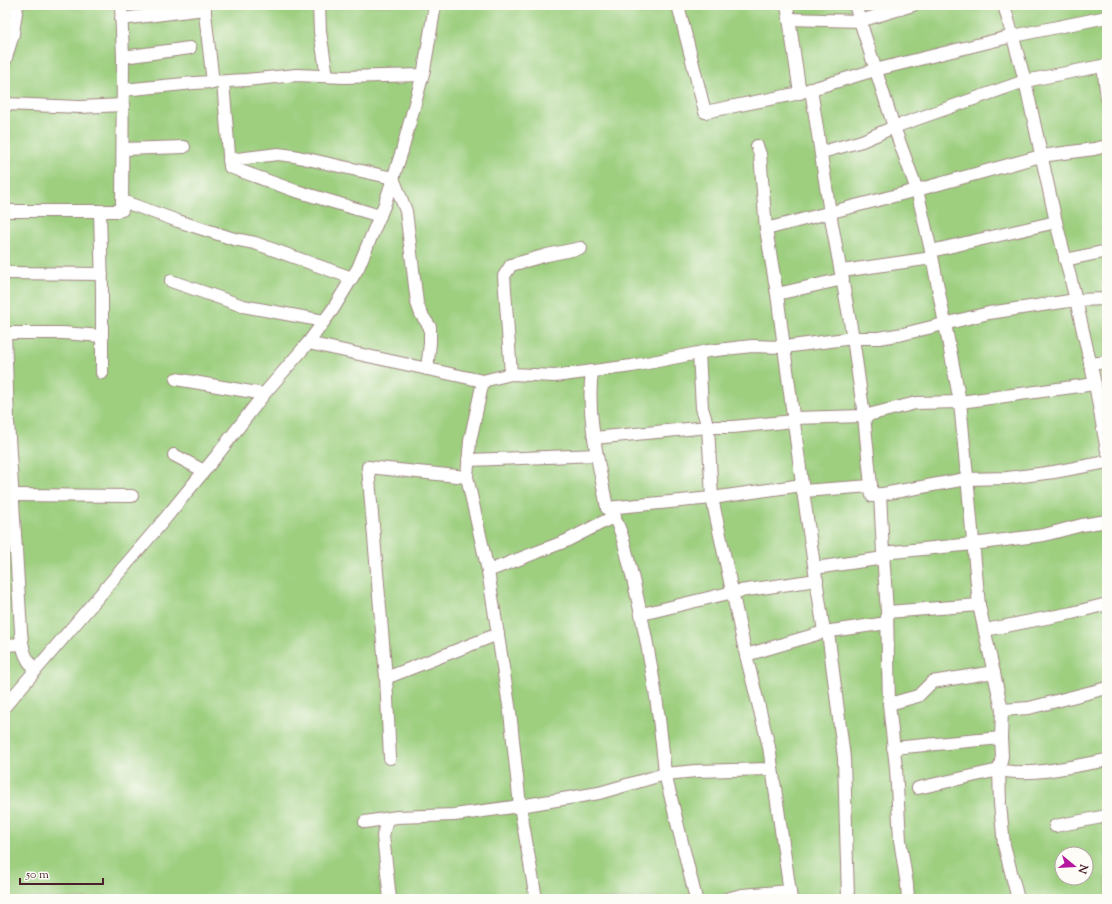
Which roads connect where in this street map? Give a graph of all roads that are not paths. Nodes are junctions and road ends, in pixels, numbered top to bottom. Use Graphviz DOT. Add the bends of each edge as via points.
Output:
graph roads {
  1 [pos="17,5"];
  2 [pos="121,5"];
  3 [pos="319,5"];
  4 [pos="435,5"];
  5 [pos="678,5"];
  6 [pos="787,5"];
  7 [pos="855,5"];
  8 [pos="914,5"];
  9 [pos="1004,5"];
  10 [pos="205,7"];
  11 [pos="1107,17"];
  12 [pos="121,19"];
  13 [pos="789,19"];
  14 [pos="860,21"];
  15 [pos="1014,36"];
  16 [pos="190,48"];
  17 [pos="123,57"];
  18 [pos="5,61"];
  19 [pos="1105,65"];
  20 [pos="876,70"];
  21 [pos="422,75"];
  22 [pos="327,76"];
  23 [pos="1025,81"];
  24 [pos="218,82"];
  25 [pos="123,90"];
  26 [pos="806,91"];
  27 [pos="1107,98"];
  28 [pos="5,104"];
  29 [pos="123,105"];
  30 [pos="894,127"];
  31 [pos="757,146"];
  32 [pos="1107,146"];
  33 [pos="184,147"];
  34 [pos="123,149"];
  35 [pos="822,152"];
  36 [pos="1041,156"];
  37 [pos="230,160"];
  38 [pos="393,178"];
  39 [pos="917,190"];
  40 [pos="122,201"];
  41 [pos="5,211"];
  42 [pos="100,211"];
  43 [pos="830,213"];
  44 [pos="380,216"];
  45 [pos="1056,222"];
  46 [pos="766,229"];
  47 [pos="581,248"];
  48 [pos="1107,251"];
  49 [pos="932,255"];
  50 [pos="1065,260"];
  51 [pos="5,273"];
  52 [pos="102,274"];
  53 [pos="843,275"];
  54 [pos="352,278"];
  55 [pos="171,281"];
  56 [pos="777,294"];
  57 [pos="1107,299"];
  58 [pos="1076,300"];
  59 [pos="324,321"];
  60 [pos="945,325"];
  61 [pos="5,332"];
  62 [pos="102,336"];
  63 [pos="853,338"];
  64 [pos="308,343"];
  65 [pos="784,347"];
  66 [pos="699,353"];
  67 [pos="6,360"];
  68 [pos="1107,362"];
  69 [pos="1090,364"];
  70 [pos="428,369"];
  71 [pos="592,371"];
  72 [pos="102,374"];
  73 [pos="511,374"];
  74 [pos="176,379"];
  75 [pos="483,381"];
  76 [pos="1095,384"];
  77 [pos="264,394"];
  78 [pos="960,402"];
  79 [pos="864,416"];
  80 [pos="794,420"];
  81 [pos="708,427"];
  82 [pos="1105,427"];
  83 [pos="594,438"];
  84 [pos="7,444"];
  85 [pos="1107,450"];
  86 [pos="174,455"];
  87 [pos="598,455"];
  88 [pos="468,460"];
  89 [pos="1107,462"];
  90 [pos="204,471"];
  91 [pos="467,477"];
  92 [pos="966,478"];
  93 [pos="871,486"];
  94 [pos="803,488"];
  95 [pos="880,494"];
  96 [pos="132,496"];
  97 [pos="712,498"];
  98 [pos="10,499"];
  99 [pos="611,512"];
  100 [pos="1107,521"];
  101 [pos="973,544"];
  102 [pos="884,555"];
  103 [pos="488,571"];
  104 [pos="816,574"];
  105 [pos="734,592"];
  106 [pos="1107,604"];
  107 [pos="979,605"];
  108 [pos="642,614"];
  109 [pos="887,617"];
  110 [pos="985,630"];
  111 [pos="826,632"];
  112 [pos="498,634"];
  113 [pos="22,644"];
  114 [pos="5,645"];
  115 [pos="746,655"];
  116 [pos="35,669"];
  117 [pos="994,672"];
  118 [pos="386,678"];
  119 [pos="1107,688"];
  120 [pos="889,704"];
  121 [pos="5,706"];
  122 [pos="1002,710"];
  123 [pos="1001,738"];
  124 [pos="893,748"];
  125 [pos="390,758"];
  126 [pos="1107,760"];
  127 [pos="772,768"];
  128 [pos="999,770"];
  129 [pos="665,774"];
  130 [pos="918,788"];
  131 [pos="520,806"];
  132 [pos="1107,816"];
  133 [pos="387,819"];
  134 [pos="365,822"];
  135 [pos="1056,826"];
  136 [pos="790,895"];
  137 [pos="390,899"];
  138 [pos="536,899"];
  139 [pos="696,899"];
  140 [pos="726,899"];
  141 [pos="848,899"];
  142 [pos="908,899"];
  143 [pos="1018,899"];
  1 -- 18 [label="street" via="13,34"];
  2 -- 12 [label="street"];
  3 -- 22 [label="street" via="320,32"];
  4 -- 21 [label="street"];
  5 -- 26 [label="street" via="705,112"];
  6 -- 13 [label="street"];
  7 -- 14 [label="street"];
  8 -- 14 [label="street"];
  9 -- 15 [label="street"];
  10 -- 12 [label="street"];
  10 -- 24 [label="street"];
  11 -- 15 [label="street"];
  12 -- 17 [label="street"];
  13 -- 14 [label="street"];
  13 -- 26 [label="street"];
  14 -- 20 [label="street"];
  15 -- 20 [label="street"];
  15 -- 23 [label="street"];
  16 -- 17 [label="street"];
  17 -- 25 [label="street"];
  19 -- 23 [label="street"];
  19 -- 27 [label="street"];
  20 -- 26 [label="street"];
  20 -- 30 [label="street"];
  21 -- 22 [label="street"];
  21 -- 38 [label="street"];
  22 -- 24 [label="street" via="296,75"];
  23 -- 30 [label="street"];
  23 -- 36 [label="street"];
  24 -- 25 [label="street"];
  24 -- 37 [label="street"];
  25 -- 29 [label="street"];
  26 -- 35 [label="street"];
  28 -- 29 [label="street"];
  29 -- 34 [label="street"];
  30 -- 35 [label="street" via="862,141"];
  30 -- 39 [label="street"];
  31 -- 46 [label="street" via="760,154"];
  32 -- 36 [label="street"];
  33 -- 34 [label="street"];
  34 -- 40 [label="street"];
  35 -- 43 [label="street"];
  36 -- 39 [label="street"];
  36 -- 45 [label="street"];
  37 -- 38 [label="street" via="278,154"];
  37 -- 44 [label="street" via="230,167 293,190"];
  38 -- 44 [label="street"];
  38 -- 70 [label="street" via="406,211 416,303 430,327"];
  39 -- 43 [label="street"];
  39 -- 49 [label="street"];
  40 -- 42 [label="street" via="122,210"];
  40 -- 54 [label="street" via="227,237 255,243"];
  41 -- 42 [label="street"];
  42 -- 52 [label="street"];
  43 -- 46 [label="street"];
  43 -- 53 [label="street"];
  44 -- 54 [label="street"];
  45 -- 49 [label="street"];
  45 -- 50 [label="street"];
  46 -- 56 [label="street"];
  47 -- 73 [label="street" via="511,265 504,276"];
  48 -- 50 [label="street"];
  49 -- 53 [label="street"];
  49 -- 60 [label="street"];
  50 -- 58 [label="street"];
  51 -- 52 [label="street"];
  52 -- 62 [label="street"];
  53 -- 56 [label="street"];
  53 -- 63 [label="street"];
  54 -- 59 [label="street"];
  55 -- 59 [label="street" via="243,306"];
  56 -- 65 [label="street"];
  57 -- 58 [label="street"];
  58 -- 60 [label="street" via="989,313"];
  58 -- 69 [label="street"];
  59 -- 64 [label="street"];
  60 -- 63 [label="street" via="879,338"];
  60 -- 78 [label="street"];
  61 -- 62 [label="street"];
  61 -- 67 [label="street"];
  62 -- 72 [label="street"];
  63 -- 65 [label="street"];
  63 -- 79 [label="street"];
  64 -- 70 [label="street"];
  64 -- 77 [label="street"];
  65 -- 66 [label="street" via="752,346"];
  65 -- 80 [label="street"];
  66 -- 71 [label="street"];
  66 -- 81 [label="street" via="702,408"];
  67 -- 84 [label="street"];
  68 -- 69 [label="street"];
  69 -- 76 [label="street"];
  70 -- 75 [label="street"];
  71 -- 73 [label="street" via="555,376"];
  71 -- 83 [label="street" via="590,387"];
  73 -- 75 [label="street"];
  74 -- 77 [label="street"];
  75 -- 88 [label="street"];
  76 -- 78 [label="street"];
  76 -- 82 [label="street"];
  77 -- 90 [label="street"];
  78 -- 79 [label="street" via="916,404"];
  78 -- 92 [label="street"];
  79 -- 80 [label="street"];
  79 -- 93 [label="street"];
  80 -- 81 [label="street" via="733,427"];
  80 -- 94 [label="street"];
  81 -- 83 [label="street"];
  81 -- 97 [label="street"];
  82 -- 85 [label="street"];
  83 -- 87 [label="street"];
  84 -- 98 [label="street"];
  86 -- 90 [label="street"];
  87 -- 88 [label="street"];
  87 -- 99 [label="street"];
  88 -- 91 [label="street"];
  89 -- 92 [label="street" via="1007,478"];
  90 -- 116 [label="street"];
  91 -- 103 [label="street"];
  91 -- 118 [label="street" via="368,467"];
  92 -- 95 [label="street"];
  92 -- 101 [label="street"];
  93 -- 94 [label="street"];
  93 -- 95 [label="street" via="872,496"];
  94 -- 97 [label="street"];
  94 -- 104 [label="street"];
  95 -- 102 [label="street"];
  96 -- 98 [label="street"];
  97 -- 99 [label="street"];
  97 -- 105 [label="street"];
  98 -- 113 [label="street"];
  99 -- 103 [label="street" via="566,541"];
  99 -- 108 [label="street" via="624,544"];
  100 -- 101 [label="street" via="1044,535"];
  101 -- 102 [label="street"];
  101 -- 107 [label="street"];
  102 -- 104 [label="street"];
  102 -- 109 [label="street"];
  103 -- 112 [label="street"];
  104 -- 105 [label="street"];
  104 -- 111 [label="street"];
  105 -- 108 [label="street"];
  105 -- 115 [label="street"];
  106 -- 110 [label="street"];
  107 -- 109 [label="street"];
  107 -- 110 [label="street"];
  108 -- 129 [label="street" via="662,736"];
  109 -- 111 [label="street"];
  109 -- 120 [label="street"];
  110 -- 117 [label="street"];
  111 -- 115 [label="street"];
  111 -- 141 [label="street" via="844,758"];
  112 -- 118 [label="street"];
  112 -- 131 [label="street" via="510,712"];
  113 -- 114 [label="street"];
  113 -- 116 [label="street" via="28,662"];
  115 -- 127 [label="street"];
  116 -- 121 [label="street"];
  117 -- 120 [label="street" via="932,682 918,696"];
  117 -- 122 [label="street"];
  118 -- 125 [label="street"];
  119 -- 122 [label="street" via="1028,708"];
  120 -- 124 [label="street"];
  122 -- 123 [label="street"];
  123 -- 124 [label="street"];
  123 -- 128 [label="street" via="1002,756"];
  124 -- 142 [label="street" via="900,840"];
  126 -- 128 [label="street" via="1058,769 1011,773"];
  127 -- 129 [label="street"];
  127 -- 136 [label="street"];
  128 -- 130 [label="street"];
  128 -- 143 [label="street" via="1004,846"];
  129 -- 131 [label="street" via="599,792"];
  129 -- 139 [label="street"];
  131 -- 133 [label="street" via="454,816"];
  131 -- 138 [label="street"];
  132 -- 135 [label="street"];
  133 -- 134 [label="street"];
  133 -- 137 [label="street" via="383,836"];
  136 -- 140 [label="street" via="742,895"];
}
